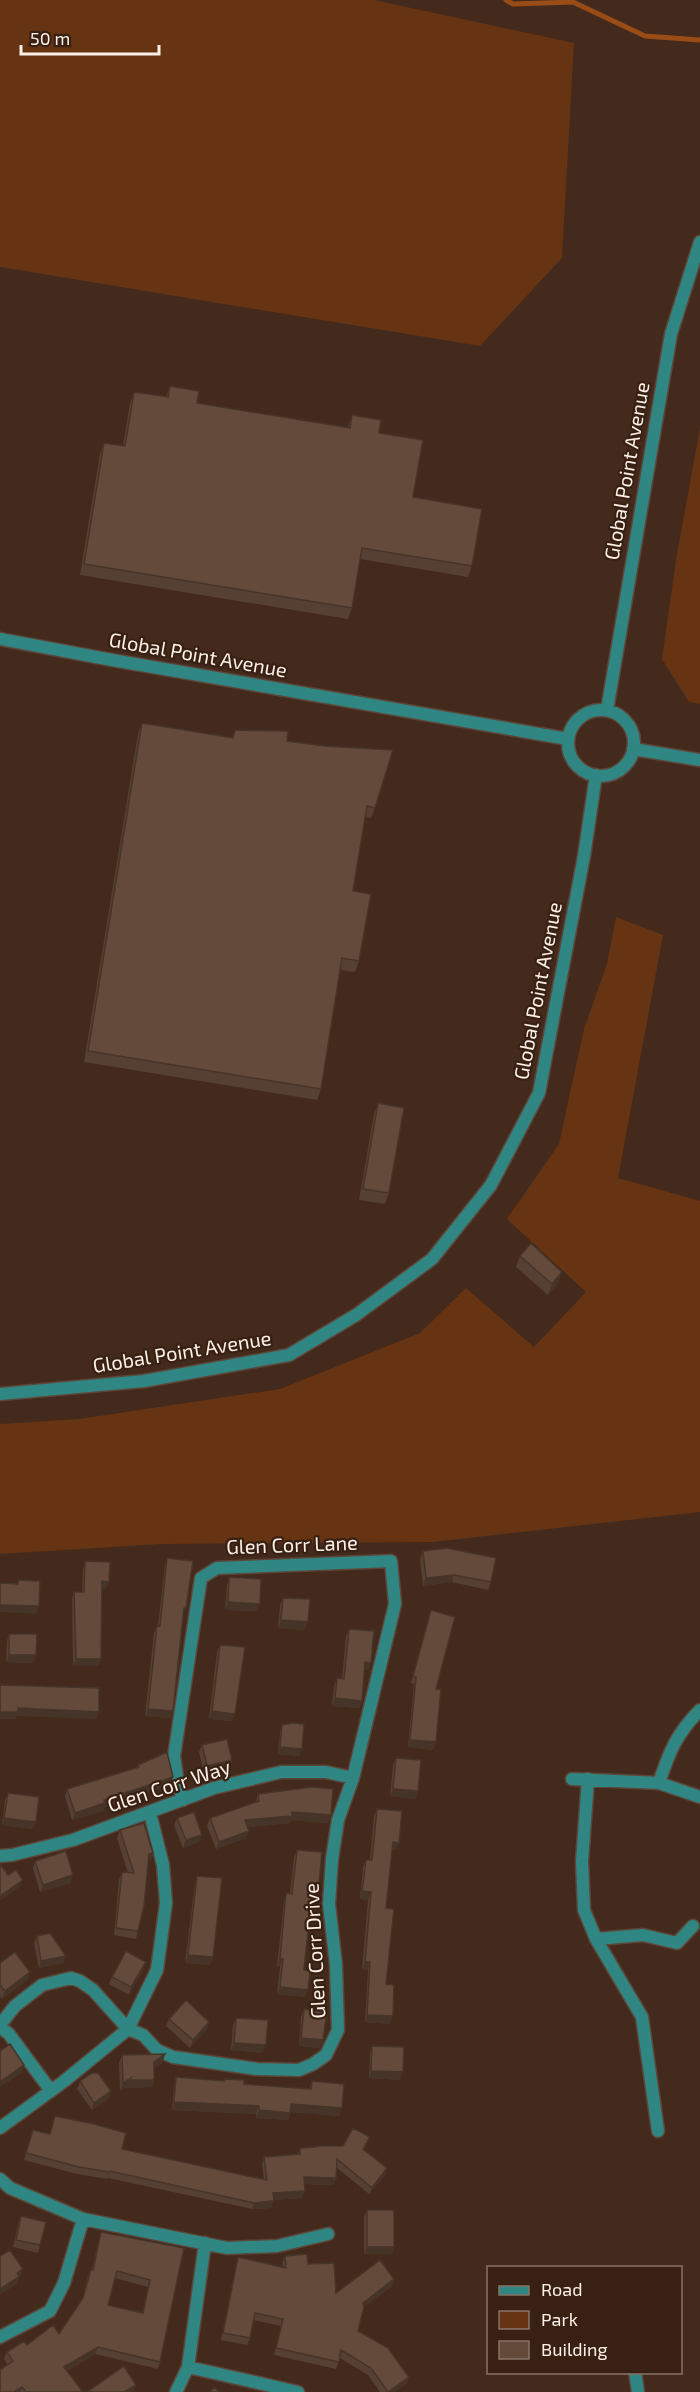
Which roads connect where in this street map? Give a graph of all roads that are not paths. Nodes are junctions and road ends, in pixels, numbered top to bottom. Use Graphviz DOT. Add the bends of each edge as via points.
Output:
graph roads {
  1 [pos="700,242"];
  2 [pos="0,639"];
  3 [pos="607,710"];
  4 [pos="567,739"];
  5 [pos="633,749"];
  6 [pos="700,760"];
  7 [pos="596,775"];
  8 [pos="0,1394"];
  9 [pos="700,1710"];
  10 [pos="352,1778"];
  11 [pos="572,1779"];
  12 [pos="588,1779"];
  13 [pos="658,1783"];
  14 [pos="700,1797"];
  15 [pos="183,1800"];
  16 [pos="150,1813"];
  17 [pos="0,1856"];
  18 [pos="693,1926"];
  19 [pos="596,1940"];
  20 [pos="0,2026"];
  21 [pos="128,2029"];
  22 [pos="51,2091"];
  23 [pos="0,2128"];
  24 [pos="658,2131"];
  25 [pos="0,2179"];
  26 [pos="83,2219"];
  27 [pos="328,2234"];
  28 [pos="205,2243"];
  29 [pos="0,2337"];
  30 [pos="188,2367"];
  31 [pos="635,2374"];
  32 [pos="176,2392"];
  33 [pos="298,2392"];
  34 [pos="638,2392"];
  1 -- 3 [label="street, Global Point Avenue" via="671,334"];
  2 -- 4 [label="street, Global Point Avenue"];
  3 -- 4 [label="street" via="596,710 577,720"];
  3 -- 5 [label="street" via="628,724"];
  4 -- 7 [label="street" via="574,763"];
  5 -- 6 [label="street"];
  5 -- 7 [label="street" via="623,767"];
  7 -- 8 [label="street, Global Point Avenue" via="569,943 539,1092 491,1185 432,1259 356,1315 289,1355 144,1381"];
  9 -- 13 [label="street" via="683,1727"];
  10 -- 15 [label="street, Glen Corr Way" via="327,1772 281,1772 214,1788"];
  10 -- 15 [label="street, Glen Corr Lane" via="395,1604 392,1561 217,1568 201,1578 174,1756"];
  10 -- 21 [label="street, Glen Corr Drive" via="338,1820 330,1878 338,2030 327,2055 299,2070 192,2061 157,2049 143,2035"];
  11 -- 12 [label="street"];
  12 -- 13 [label="street"];
  12 -- 19 [label="street" via="582,1861 584,1910"];
  13 -- 14 [label="street"];
  15 -- 16 [label="street, Glen Corr Way"];
  16 -- 17 [label="street, Glen Corr Way" via="73,1840"];
  16 -- 21 [label="street" via="163,1865 166,1903 157,1970"];
  18 -- 19 [label="street" via="677,1943 642,1935"];
  19 -- 24 [label="street" via="642,2017"];
  20 -- 21 [label="street, Glen Corr Drive" via="15,2006 42,1985 71,1978 93,1990"];
  20 -- 22 [label="street"];
  21 -- 22 [label="street"];
  22 -- 23 [label="street"];
  25 -- 26 [label="street" via="10,2188"];
  26 -- 28 [label="street"];
  26 -- 29 [label="street" via="64,2283 50,2311"];
  27 -- 28 [label="street" via="277,2246 226,2248"];
  28 -- 30 [label="street"];
  30 -- 32 [label="street"];
  30 -- 33 [label="street"];
  31 -- 34 [label="street"];
}
